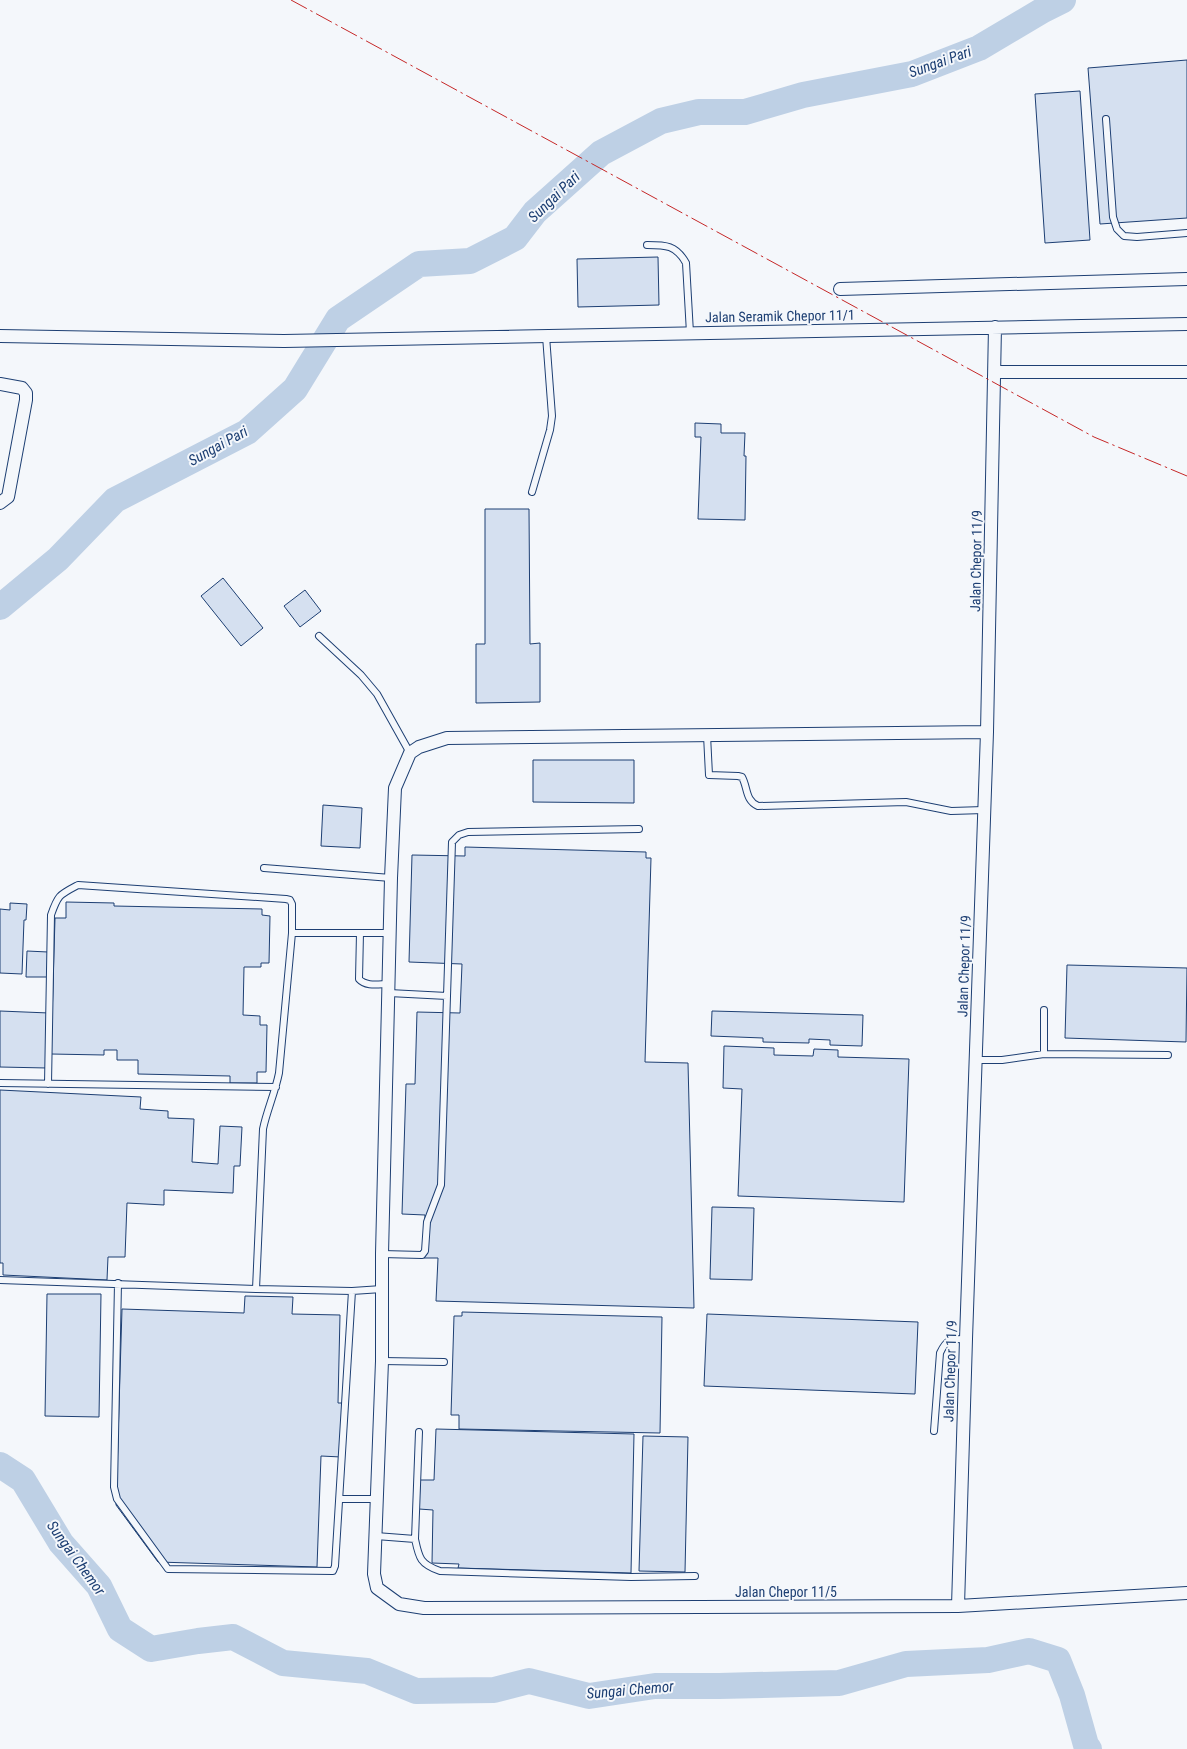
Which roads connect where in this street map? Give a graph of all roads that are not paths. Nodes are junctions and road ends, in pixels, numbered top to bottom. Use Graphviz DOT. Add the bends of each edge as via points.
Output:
graph roads {
  1 [pos="1106,119"];
  2 [pos="1187,233"];
  3 [pos="647,245"];
  4 [pos="1187,279"];
  5 [pos="840,289"];
  6 [pos="1187,324"];
  7 [pos="995,326"];
  8 [pos="690,333"];
  9 [pos="0,336"];
  10 [pos="546,336"];
  11 [pos="995,372"];
  12 [pos="1187,372"];
  13 [pos="0,384"];
  14 [pos="532,492"];
  15 [pos="0,503"];
  16 [pos="319,636"];
  17 [pos="987,732"];
  18 [pos="707,735"];
  19 [pos="410,753"];
  20 [pos="984,810"];
  21 [pos="639,829"];
  22 [pos="264,868"];
  23 [pos="391,878"];
  24 [pos="292,933"];
  25 [pos="360,933"];
  26 [pos="390,933"];
  27 [pos="389,989"];
  28 [pos="447,996"];
  29 [pos="1044,1010"];
  30 [pos="1044,1054"];
  31 [pos="1168,1055"];
  32 [pos="975,1060"];
  33 [pos="0,1083"];
  34 [pos="48,1084"];
  35 [pos="276,1087"];
  36 [pos="382,1254"];
  37 [pos="0,1280"];
  38 [pos="118,1283"];
  39 [pos="256,1289"];
  40 [pos="382,1289"];
  41 [pos="352,1291"];
  42 [pos="966,1339"];
  43 [pos="382,1362"];
  44 [pos="444,1362"];
  45 [pos="934,1431"];
  46 [pos="419,1432"];
  47 [pos="340,1499"];
  48 [pos="377,1499"];
  49 [pos="376,1536"];
  50 [pos="415,1539"];
  51 [pos="696,1576"];
  52 [pos="1187,1593"];
  53 [pos="958,1606"];
  1 -- 2 [label="lane" via="1113,217 1117,229 1124,236 1137,237"];
  3 -- 8 [label="lane" via="672,247 681,253 686,263"];
  4 -- 5 [label="street"];
  6 -- 7 [label="street, Jalan Seramik Chepor 11/1"];
  7 -- 8 [label="street, Jalan Seramik Chepor 11/1"];
  7 -- 11 [label="street, Jalan Chepor 11/9"];
  8 -- 10 [label="street, Jalan Seramik Chepor 11/1"];
  9 -- 10 [label="street, Jalan Seramik Chepor 11/1" via="284,341"];
  10 -- 14 [label="lane" via="552,416"];
  11 -- 12 [label="street"];
  11 -- 17 [label="street, Jalan Chepor 11/9"];
  13 -- 15 [label="street" via="22,388 26,393 8,497"];
  16 -- 19 [label="lane" via="377,694"];
  17 -- 18 [label="street"];
  17 -- 20 [label="street, Jalan Chepor 11/9"];
  18 -- 19 [label="street" via="447,738"];
  18 -- 20 [label="lane" via="709,775 742,777 748,798 758,806 906,802 951,811"];
  19 -- 23 [label="street" via="395,788"];
  20 -- 32 [label="street, Jalan Chepor 11/9"];
  21 -- 28 [label="lane" via="468,832 459,835 452,842"];
  22 -- 23 [label="lane"];
  23 -- 26 [label="street"];
  24 -- 25 [label="lane"];
  24 -- 34 [label="lane" via="292,904 286,899 78,885 66,891 56,899 51,915"];
  24 -- 35 [label="lane"];
  25 -- 26 [label="lane"];
  25 -- 27 [label="lane" via="359,979"];
  26 -- 27 [label="street"];
  27 -- 28 [label="lane"];
  27 -- 36 [label="street"];
  28 -- 36 [label="lane" via="441,1185 427,1222 425,1251 422,1255"];
  29 -- 30 [label="lane"];
  30 -- 31 [label="lane"];
  30 -- 32 [label="lane"];
  32 -- 42 [label="street, Jalan Chepor 11/9"];
  33 -- 34 [label="lane"];
  34 -- 35 [label="lane"];
  35 -- 39 [label="lane" via="263,1129"];
  36 -- 40 [label="street"];
  37 -- 38 [label="lane"];
  38 -- 39 [label="lane"];
  38 -- 47 [label="lane" via="116,1499 168,1569 333,1571 336,1566"];
  39 -- 41 [label="lane"];
  40 -- 41 [label="lane"];
  40 -- 43 [label="street"];
  41 -- 47 [label="lane"];
  42 -- 45 [label="lane" via="952,1339 945,1343 940,1353"];
  42 -- 53 [label="street, Jalan Chepor 11/9"];
  43 -- 44 [label="lane"];
  43 -- 48 [label="street"];
  46 -- 50 [label="lane"];
  47 -- 48 [label="lane"];
  48 -- 49 [label="street"];
  49 -- 50 [label="lane"];
  49 -- 53 [label="street, Jalan Chepor 11/5" via="374,1574 377,1588 399,1604 424,1608"];
  50 -- 51 [label="lane" via="422,1562 440,1571"];
  52 -- 53 [label="street, Jalan Chepor 11/5"];
}
